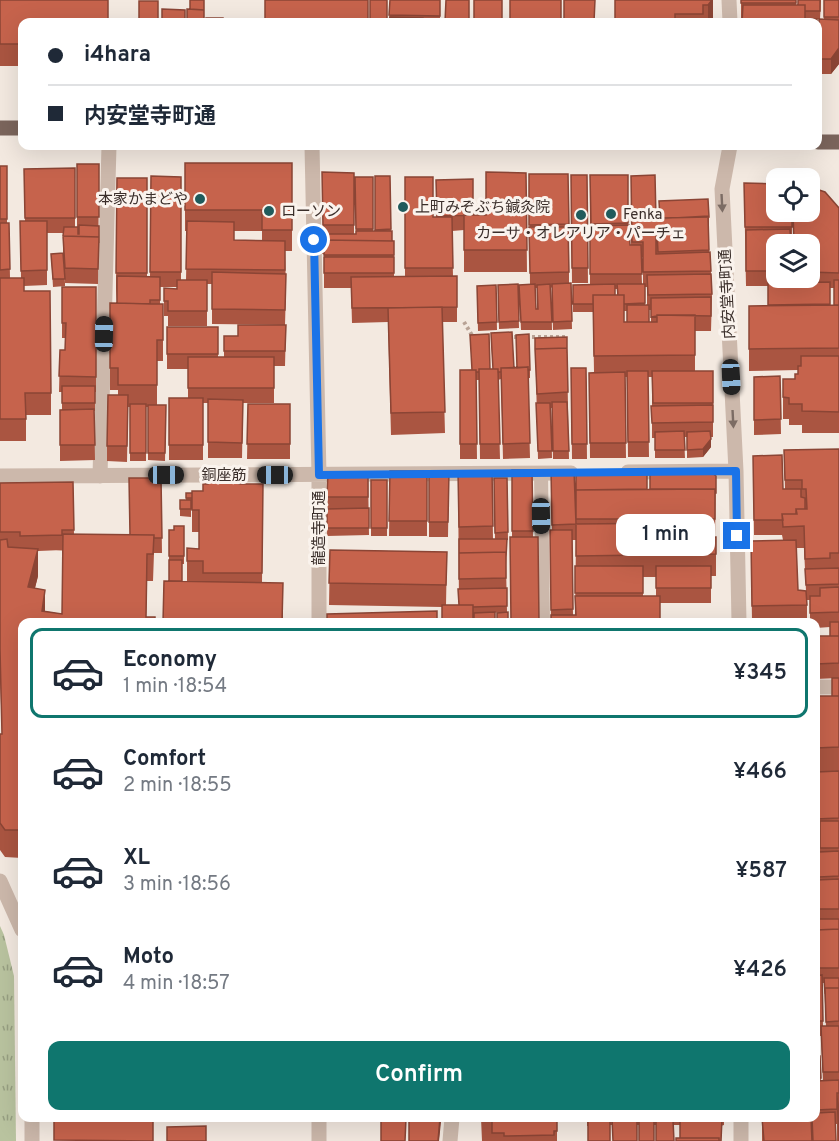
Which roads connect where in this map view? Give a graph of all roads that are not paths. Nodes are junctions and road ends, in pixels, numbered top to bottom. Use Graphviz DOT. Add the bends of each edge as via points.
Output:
graph roads {
  1 [pos="729,0"];
  2 [pos="729,18"];
  3 [pos="0,128"];
  4 [pos="18,128"];
  5 [pos="822,142"];
  6 [pos="839,142"];
  7 [pos="109,150"];
  8 [pos="312,150"];
  9 [pos="729,150"];
  10 [pos="736,471"];
  11 [pos="610,472"];
  12 [pos="541,473"];
  13 [pos="587,473"];
  14 [pos="319,475"];
  15 [pos="0,476"];
  16 [pos="100,476"];
  17 [pos="319,618"];
  18 [pos="543,618"];
  19 [pos="739,618"];
  20 [pos="820,687"];
  21 [pos="839,687"];
  22 [pos="0,881"];
  23 [pos="18,921"];
  24 [pos="32,1122"];
  25 [pos="319,1122"];
  26 [pos="452,1122"];
  27 [pos="741,1122"];
  28 [pos="32,1141"];
  29 [pos="319,1141"];
  30 [pos="450,1141"];
  31 [pos="741,1141"];
  1 -- 2 [label="street"];
  3 -- 4 [label="main road"];
  5 -- 6 [label="main road"];
  7 -- 16 [label="street"];
  8 -- 14 [label="street, 龍造寺町通"];
  9 -- 10 [label="street, 内安堂寺町通, one-way" via="722,189"];
  10 -- 11 [label="street"];
  10 -- 19 [label="street, 内安堂寺町通"];
  12 -- 13 [label="street, 銅座筋"];
  12 -- 14 [label="street, 銅座筋"];
  12 -- 18 [label="lane"];
  14 -- 16 [label="street, 銅座筋"];
  14 -- 17 [label="street, 龍造寺町通"];
  15 -- 16 [label="street, 銅座筋"];
  20 -- 21 [label="street"];
  22 -- 23 [label="street"];
  24 -- 28 [label="street"];
  25 -- 29 [label="street"];
  26 -- 30 [label="street"];
  27 -- 31 [label="street"];
}
